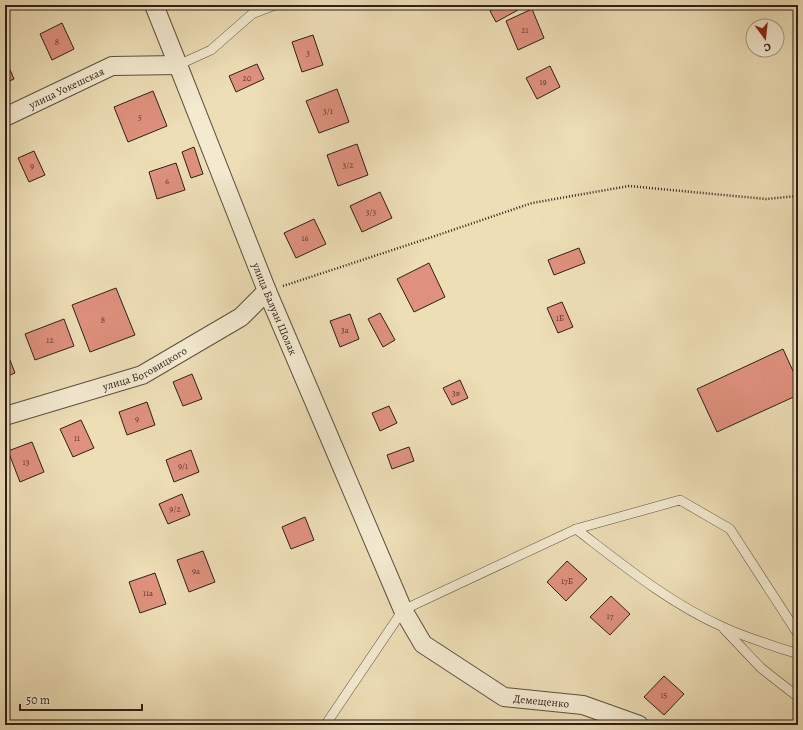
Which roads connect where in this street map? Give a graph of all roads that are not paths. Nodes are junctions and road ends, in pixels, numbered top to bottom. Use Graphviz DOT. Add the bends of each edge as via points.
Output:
graph roads {
  1 [pos="154,5"];
  2 [pos="275,5"];
  3 [pos="178,65"];
  4 [pos="5,117"];
  5 [pos="267,291"];
  6 [pos="5,416"];
  7 [pos="576,529"];
  8 [pos="403,610"];
  9 [pos="723,627"];
  10 [pos="798,634"];
  11 [pos="798,654"];
  12 [pos="798,697"];
  13 [pos="327,725"];
  14 [pos="639,725"];
  1 -- 3 [label="street, улица Балуан Шолак"];
  2 -- 3 [label="lane" via="252,14 211,50"];
  3 -- 4 [label="street, улица Уокешская" via="112,66"];
  3 -- 5 [label="street, улица Балуан Шолак"];
  5 -- 6 [label="street, улица Боговицкого" via="241,317 142,375"];
  5 -- 8 [label="street, улица Балуан Шолак"];
  7 -- 8 [label="lane"];
  7 -- 9 [label="lane" via="642,580"];
  7 -- 10 [label="lane" via="680,500 730,529"];
  8 -- 13 [label="lane"];
  8 -- 14 [label="street, Демещенко" via="423,644 504,698 583,705"];
  9 -- 11 [label="lane"];
  9 -- 12 [label="lane" via="761,668"];
}
